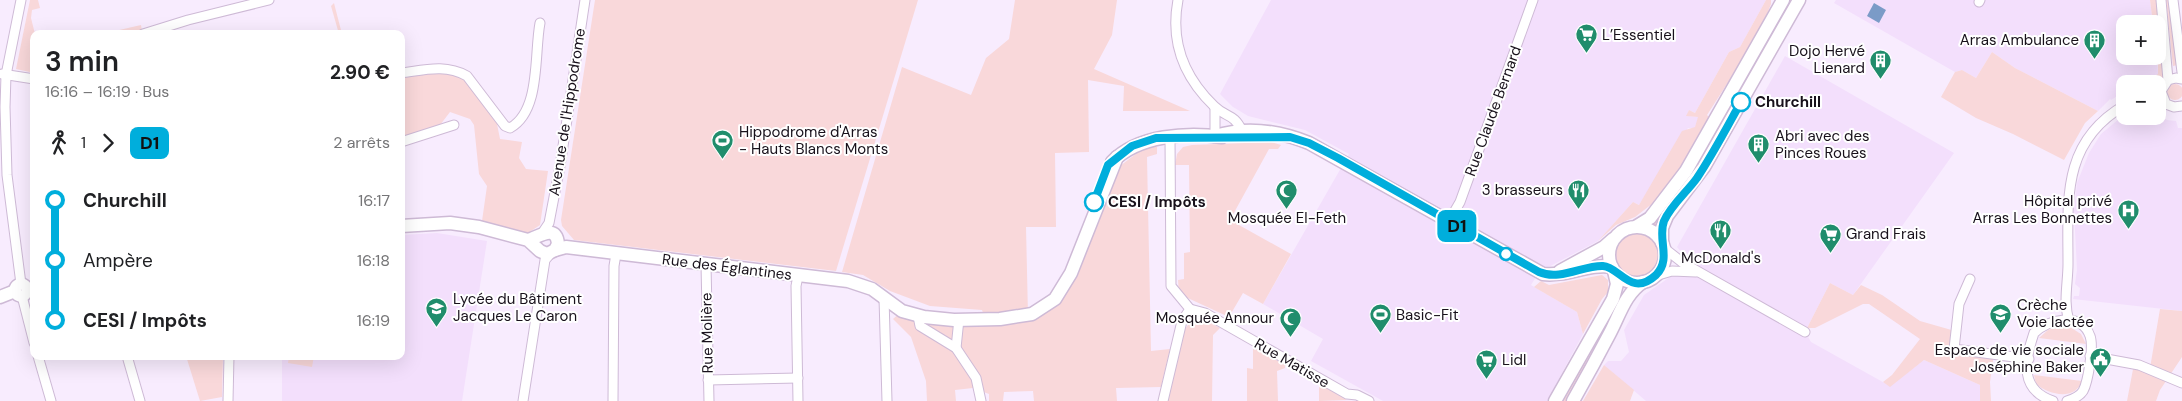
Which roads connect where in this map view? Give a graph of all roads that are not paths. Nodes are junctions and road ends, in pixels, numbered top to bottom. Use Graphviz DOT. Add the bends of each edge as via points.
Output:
graph roads {
  1 [pos="21,0"];
  2 [pos="269,0"];
  3 [pos="585,0"];
  4 [pos="1178,0"];
  5 [pos="1533,0"];
  6 [pos="1783,0"];
  7 [pos="1799,0"];
  8 [pos="2161,0"];
  9 [pos="2173,0"];
  10 [pos="540,23"];
  11 [pos="158,30"];
  12 [pos="405,72"];
  13 [pos="2182,72"];
  14 [pos="3,74"];
  15 [pos="30,78"];
  16 [pos="2182,79"];
  17 [pos="2168,80"];
  18 [pos="2166,83"];
  19 [pos="2166,104"];
  20 [pos="2182,106"];
  21 [pos="1215,108"];
  22 [pos="2116,112"];
  23 [pos="454,126"];
  24 [pos="1237,130"];
  25 [pos="1215,136"];
  26 [pos="1170,137"];
  27 [pos="405,141"];
  28 [pos="3,176"];
  29 [pos="1449,221"];
  30 [pos="405,226"];
  31 [pos="1637,226"];
  32 [pos="1615,237"];
  33 [pos="547,243"];
  34 [pos="1663,245"];
  35 [pos="616,254"];
  36 [pos="706,265"];
  37 [pos="1613,269"];
  38 [pos="1698,272"];
  39 [pos="1555,274"];
  40 [pos="798,276"];
  41 [pos="1649,279"];
  42 [pos="1970,279"];
  43 [pos="24,289"];
  44 [pos="0,296"];
  45 [pos="884,298"];
  46 [pos="1190,309"];
  47 [pos="918,316"];
  48 [pos="959,319"];
  49 [pos="2064,320"];
  50 [pos="30,321"];
  51 [pos="1805,332"];
  52 [pos="956,348"];
  53 [pos="2090,356"];
  54 [pos="2029,358"];
  55 [pos="39,360"];
  56 [pos="128,360"];
  57 [pos="229,360"];
  58 [pos="798,378"];
  59 [pos="708,380"];
  60 [pos="2182,382"];
  61 [pos="2048,400"];
  62 [pos="51,401"];
  63 [pos="140,401"];
  64 [pos="228,401"];
  65 [pos="523,401"];
  66 [pos="613,401"];
  67 [pos="709,401"];
  68 [pos="798,401"];
  69 [pos="887,401"];
  70 [pos="981,401"];
  71 [pos="1163,401"];
  72 [pos="1369,401"];
  73 [pos="1555,401"];
  74 [pos="1573,401"];
  75 [pos="2067,401"];
  1 -- 14 [label="street"];
  2 -- 11 [label="street"];
  3 -- 33 [label="street, Avenue de l'Hippodrome"];
  4 -- 21 [label="street" via="1175,20 1180,56 1186,73"];
  5 -- 29 [label="street, Rue Claude Bernard" via="1460,202"];
  6 -- 31 [label="street" via="1686,171 1650,218"];
  7 -- 34 [label="street" via="1704,168 1667,216 1662,228"];
  8 -- 17 [label="street"];
  9 -- 13 [label="street"];
  10 -- 12 [label="street" via="532,93 518,123 510,128 505,126 481,90 459,71 440,68"];
  14 -- 15 [label="street"];
  14 -- 28 [label="street"];
  16 -- 17 [label="street"];
  17 -- 18 [label="street"];
  19 -- 20 [label="street"];
  21 -- 24 [label="street"];
  21 -- 25 [label="street"];
  22 -- 49 [label="street" via="2087,138 2072,172 2067,209 2068,278"];
  23 -- 27 [label="street"];
  24 -- 25 [label="street"];
  24 -- 29 [label="street" via="1290,137 1309,143"];
  25 -- 26 [label="street"];
  26 -- 46 [label="street" via="1171,286"];
  26 -- 48 [label="street, Rue des Églantines" via="1144,141 1117,157 1071,273 1055,299 1032,314 1018,318"];
  28 -- 43 [label="street" via="8,188"];
  29 -- 39 [label="street" via="1539,272"];
  30 -- 33 [label="street, Rue des Églantines" via="457,224"];
  31 -- 32 [label="street" via="1626,228"];
  31 -- 34 [label="street" via="1654,232"];
  32 -- 37 [label="street" via="1609,253"];
  32 -- 39 [label="street" via="1604,247"];
  33 -- 35 [label="street, Rue des Églantines"];
  33 -- 65 [label="street, Avenue de l'Hippodrome"];
  34 -- 38 [label="street" via="1676,259"];
  34 -- 41 [label="street" via="1664,261"];
  35 -- 36 [label="street, Rue des Églantines"];
  35 -- 66 [label="street"];
  36 -- 40 [label="street, Rue des Églantines"];
  36 -- 59 [label="street, Rue Molière"];
  37 -- 39 [label="street" via="1598,266"];
  37 -- 41 [label="street" via="1626,280"];
  37 -- 73 [label="street" via="1617,284 1613,299"];
  38 -- 41 [label="street" via="1677,270"];
  38 -- 51 [label="street"];
  40 -- 45 [label="street, Rue des Églantines" via="848,281 872,289"];
  40 -- 58 [label="street"];
  41 -- 74 [label="street" via="1626,299"];
  42 -- 54 [label="street" via="1959,304 1954,349"];
  43 -- 44 [label="street"];
  43 -- 50 [label="street"];
  45 -- 47 [label="street, Rue des Églantines" via="902,311"];
  45 -- 69 [label="street"];
  46 -- 71 [label="street" via="1182,321"];
  46 -- 72 [label="street, Rue Matisse" via="1205,313 1347,394"];
  47 -- 48 [label="street, Rue des Églantines"];
  47 -- 52 [label="street" via="920,326"];
  48 -- 52 [label="street"];
  49 -- 53 [label="street" via="2081,325 2090,335"];
  49 -- 54 [label="street" via="2047,324 2034,333"];
  52 -- 70 [label="street" via="976,378"];
  53 -- 60 [label="street" via="2139,365"];
  53 -- 75 [label="street" via="2083,392"];
  54 -- 61 [label="street" via="2028,384"];
  55 -- 62 [label="street"];
  56 -- 63 [label="street"];
  57 -- 64 [label="street"];
  58 -- 59 [label="street"];
  58 -- 68 [label="street"];
  59 -- 67 [label="street, Rue Molière"];
}
